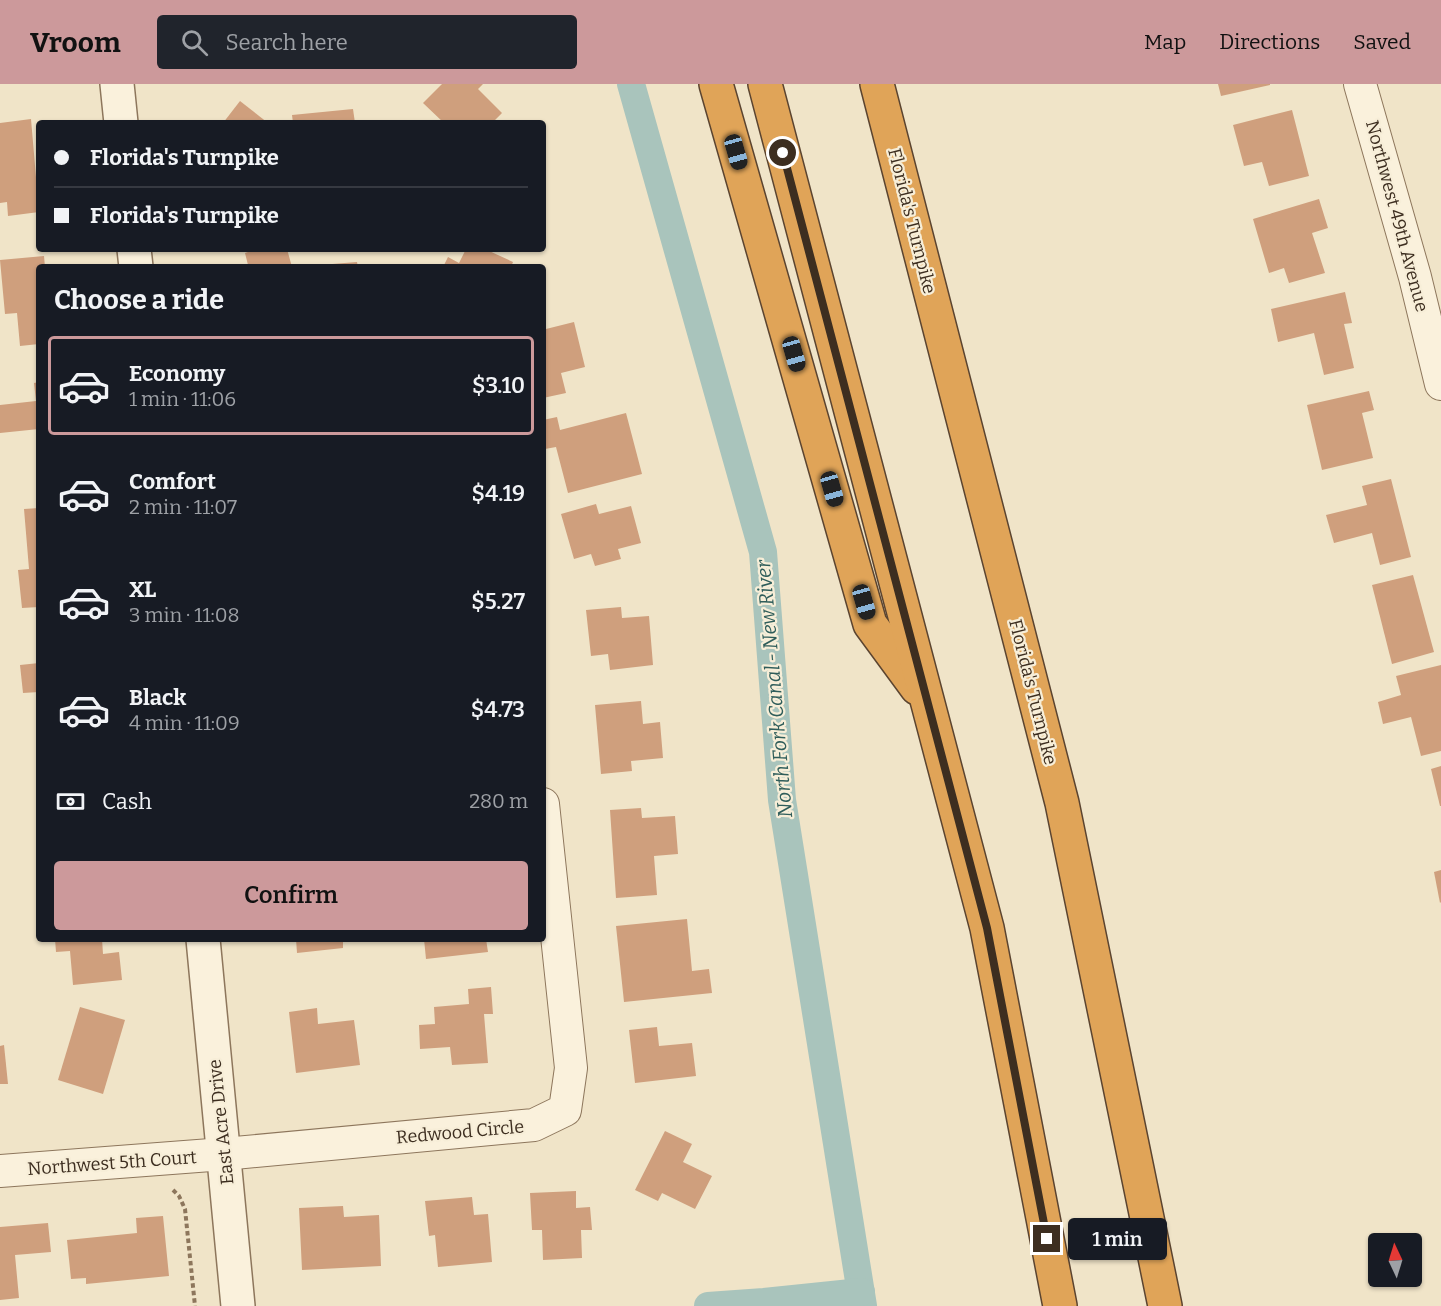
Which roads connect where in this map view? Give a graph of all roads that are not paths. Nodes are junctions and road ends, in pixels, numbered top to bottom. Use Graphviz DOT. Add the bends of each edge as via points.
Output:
graph roads {
  1 [pos="117,84"];
  2 [pos="716,84"];
  3 [pos="765,84"];
  4 [pos="877,84"];
  5 [pos="1360,84"];
  6 [pos="121,120"];
  7 [pos="1428,276"];
  8 [pos="1441,384"];
  9 [pos="928,704"];
  10 [pos="546,832"];
  11 [pos="203,942"];
  12 [pos="224,1154"];
  13 [pos="0,1171"];
  14 [pos="238,1306"];
  15 [pos="1060,1306"];
  16 [pos="1165,1306"];
  1 -- 6 [label="street"];
  2 -- 9 [label="highway" via="870,624"];
  3 -- 9 [label="highway"];
  4 -- 16 [label="highway, Florida's Turnpike" via="1062,803"];
  5 -- 7 [label="street, Northwest 49th Avenue"];
  7 -- 8 [label="street, Northwest 49th Avenue"];
  9 -- 15 [label="highway" via="987,928"];
  10 -- 12 [label="street, Redwood Circle" via="571,1068 565,1110 534,1125"];
  11 -- 12 [label="street, East Acre Drive"];
  12 -- 13 [label="street, Northwest 5th Court"];
  12 -- 14 [label="street, East Acre Drive"];
}
